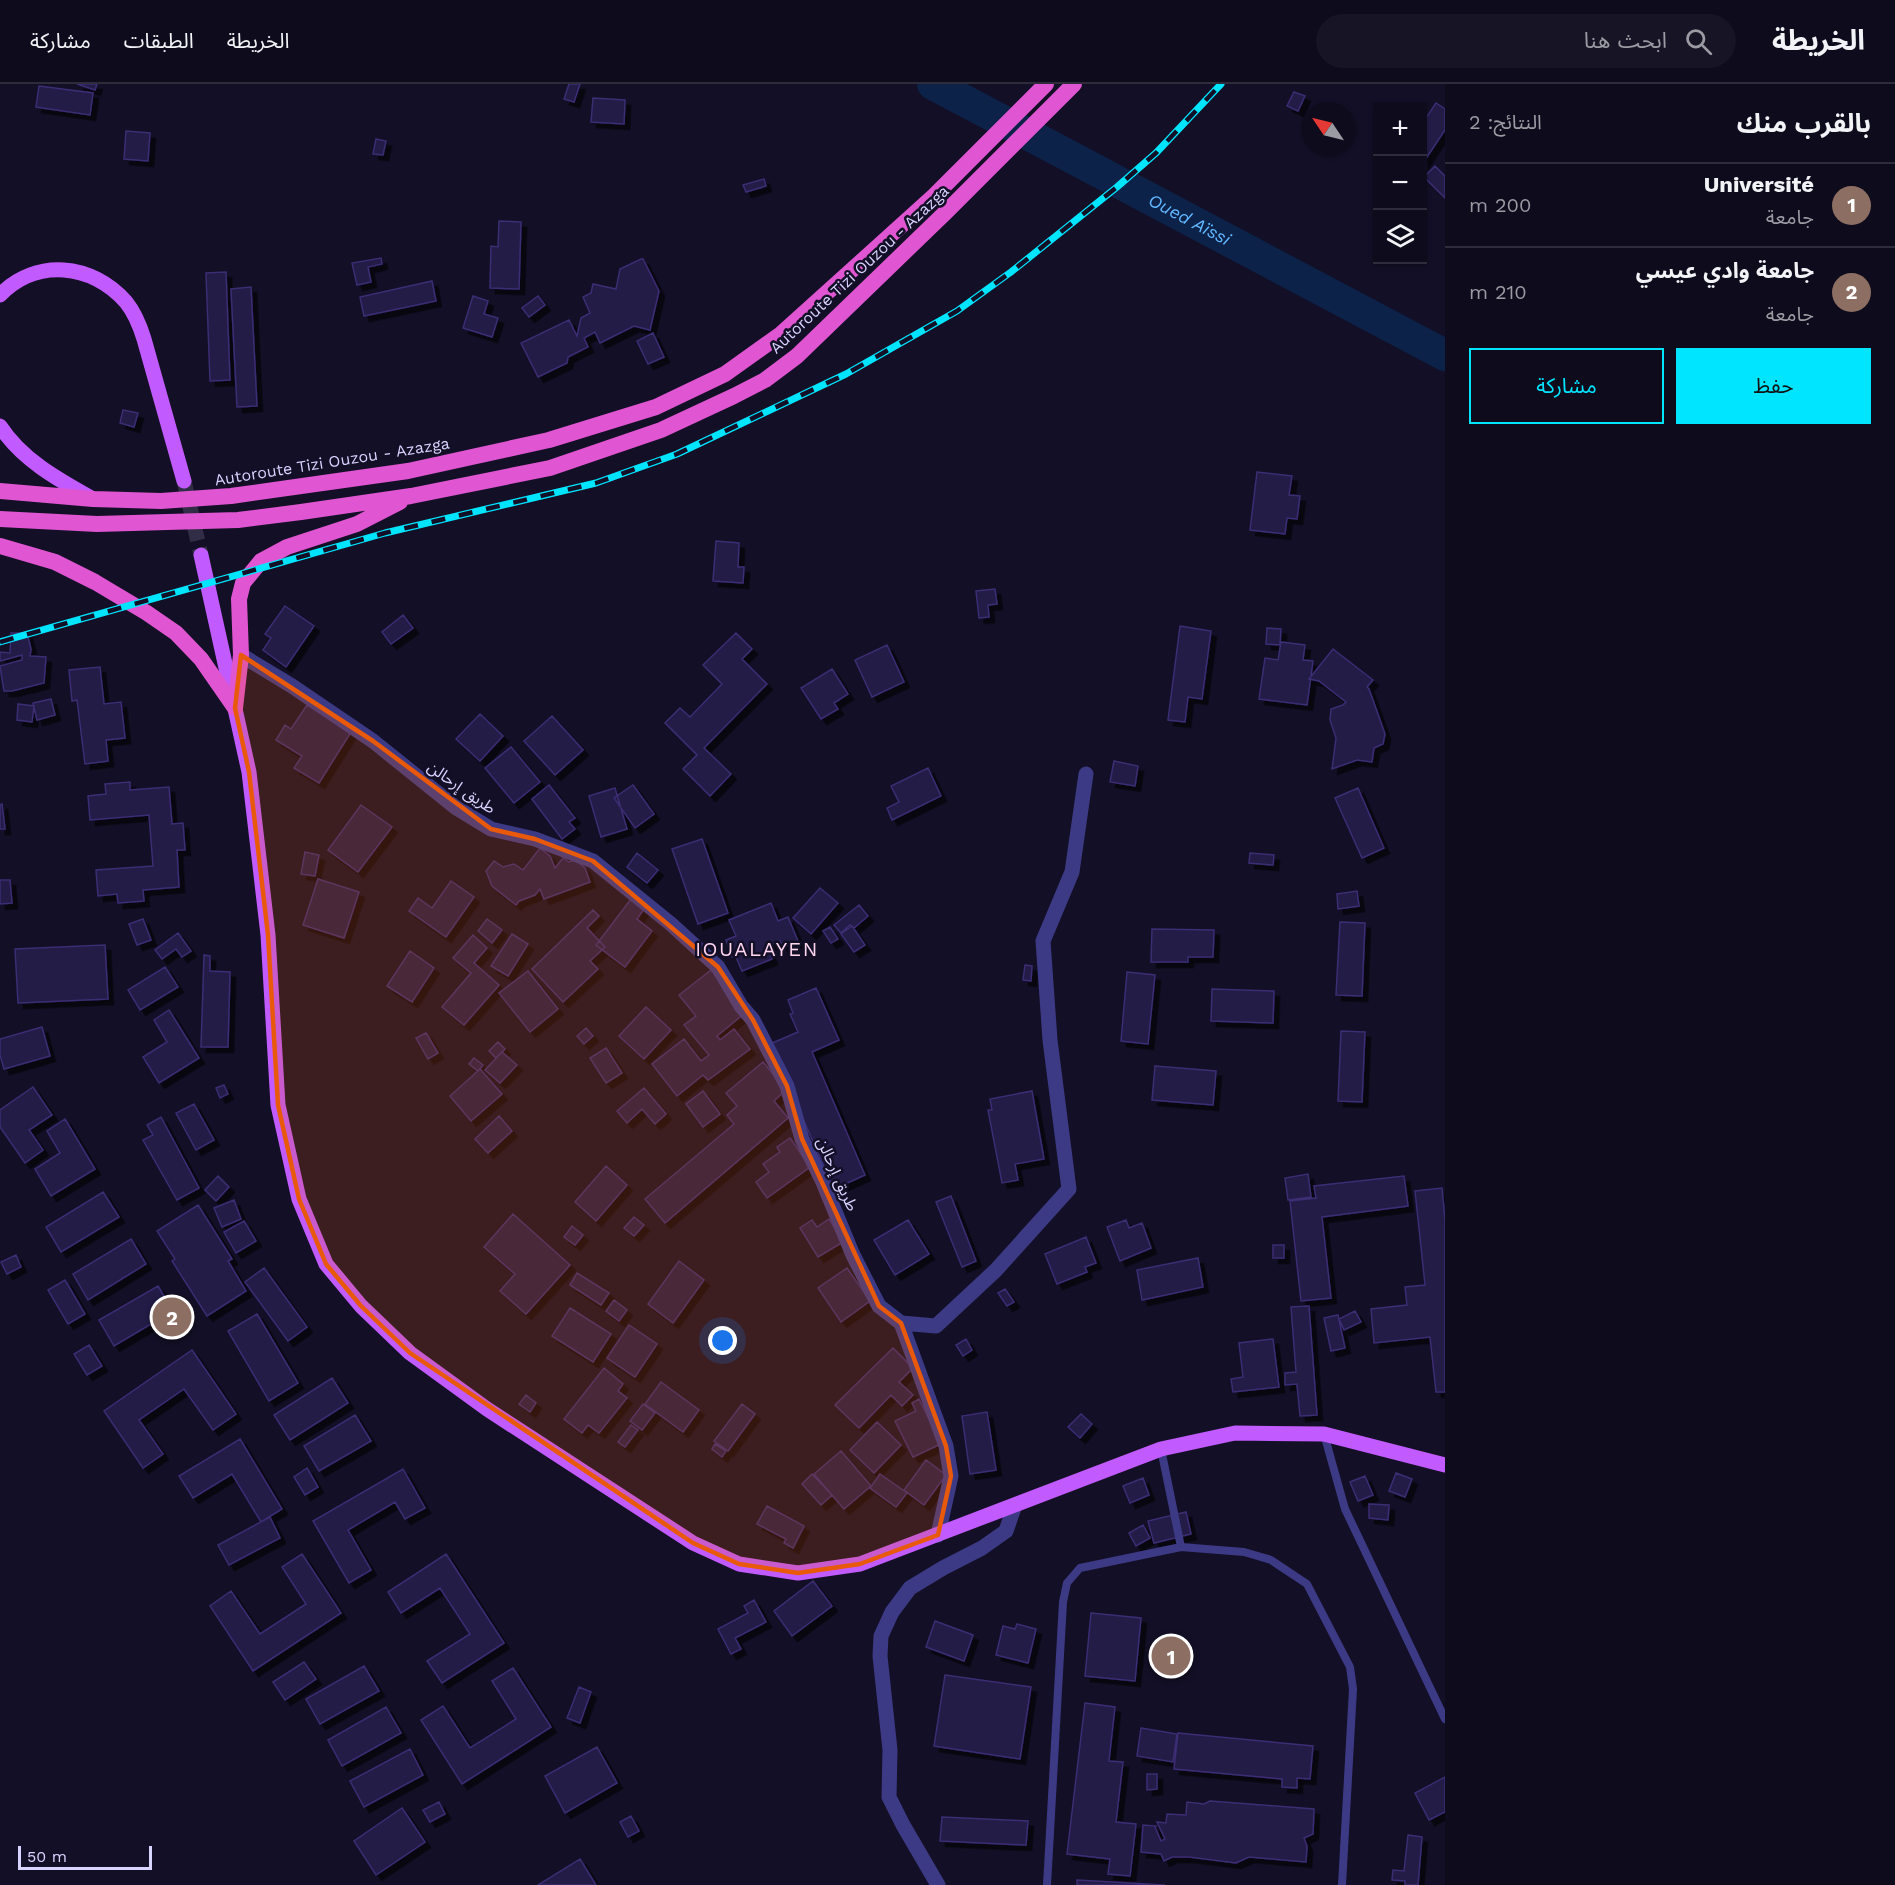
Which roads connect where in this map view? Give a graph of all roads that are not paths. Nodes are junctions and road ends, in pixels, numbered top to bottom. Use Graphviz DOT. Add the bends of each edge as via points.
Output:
graph roads {
  1 [pos="1046,84"];
  2 [pos="1074,84"];
  3 [pos="0,295"];
  4 [pos="0,426"];
  5 [pos="184,481"];
  6 [pos="0,492"];
  7 [pos="411,496"];
  8 [pos="93,499"];
  9 [pos="0,519"];
  10 [pos="0,546"];
  11 [pos="201,555"];
  12 [pos="241,655"];
  13 [pos="235,708"];
  14 [pos="1086,774"];
  15 [pos="901,1323"];
  16 [pos="1324,1434"];
  17 [pos="1161,1449"];
  18 [pos="1445,1465"];
  19 [pos="1015,1505"];
  20 [pos="938,1535"];
  21 [pos="1181,1547"];
  22 [pos="1445,1719"];
  23 [pos="939,1885"];
  24 [pos="1047,1885"];
  25 [pos="1342,1885"];
  1 -- 8 [label="highway, Autoroute Tizi Ouzou - Azazga" via="934,196 781,334 725,374 656,408 549,440 408,471 231,496 161,501"];
  2 -- 7 [label="highway, Autoroute Tizi Ouzou - Azazga" via="796,356 765,380 662,430 550,468"];
  3 -- 5 [label="main road" via="27,275 60,269 95,278 113,288 138,320"];
  4 -- 8 [label="main road" via="35,463"];
  6 -- 8 [label="highway, Autoroute Tizi Ouzou - Azazga"];
  7 -- 9 [label="highway, Autoroute Tizi Ouzou - Azazga" via="238,520 97,524"];
  7 -- 12 [label="highway" via="357,524 261,561 243,583 239,599"];
  10 -- 13 [label="highway" via="55,562 147,613 176,633 201,658"];
  11 -- 13 [label="main road"];
  12 -- 13 [label="highway"];
  12 -- 15 [label="street, طريق إرحالن" via="373,741 455,807 491,829 535,839 593,861 718,967 753,1020 787,1086 802,1140 873,1296 879,1306"];
  13 -- 20 [label="main road" via="249,772 268,935 278,1105 299,1200 326,1264 361,1306 410,1353 487,1409 693,1543 739,1564 798,1573 860,1564"];
  14 -- 15 [label="street" via="1072,872 1043,941 1050,1040 1069,1190 996,1270 936,1326"];
  15 -- 20 [label="street" via="946,1446 951,1476"];
  16 -- 17 [label="main road" via="1235,1432"];
  16 -- 18 [label="main road"];
  16 -- 22 [label="lane" via="1345,1509"];
  17 -- 19 [label="main road"];
  17 -- 21 [label="lane"];
  19 -- 20 [label="main road"];
  19 -- 23 [label="street" via="1006,1531 910,1588 881,1636 890,1750 889,1797"];
  21 -- 24 [label="lane" via="1080,1568 1067,1583"];
  21 -- 25 [label="lane" via="1262,1557 1307,1584 1350,1667 1353,1689"];
}
